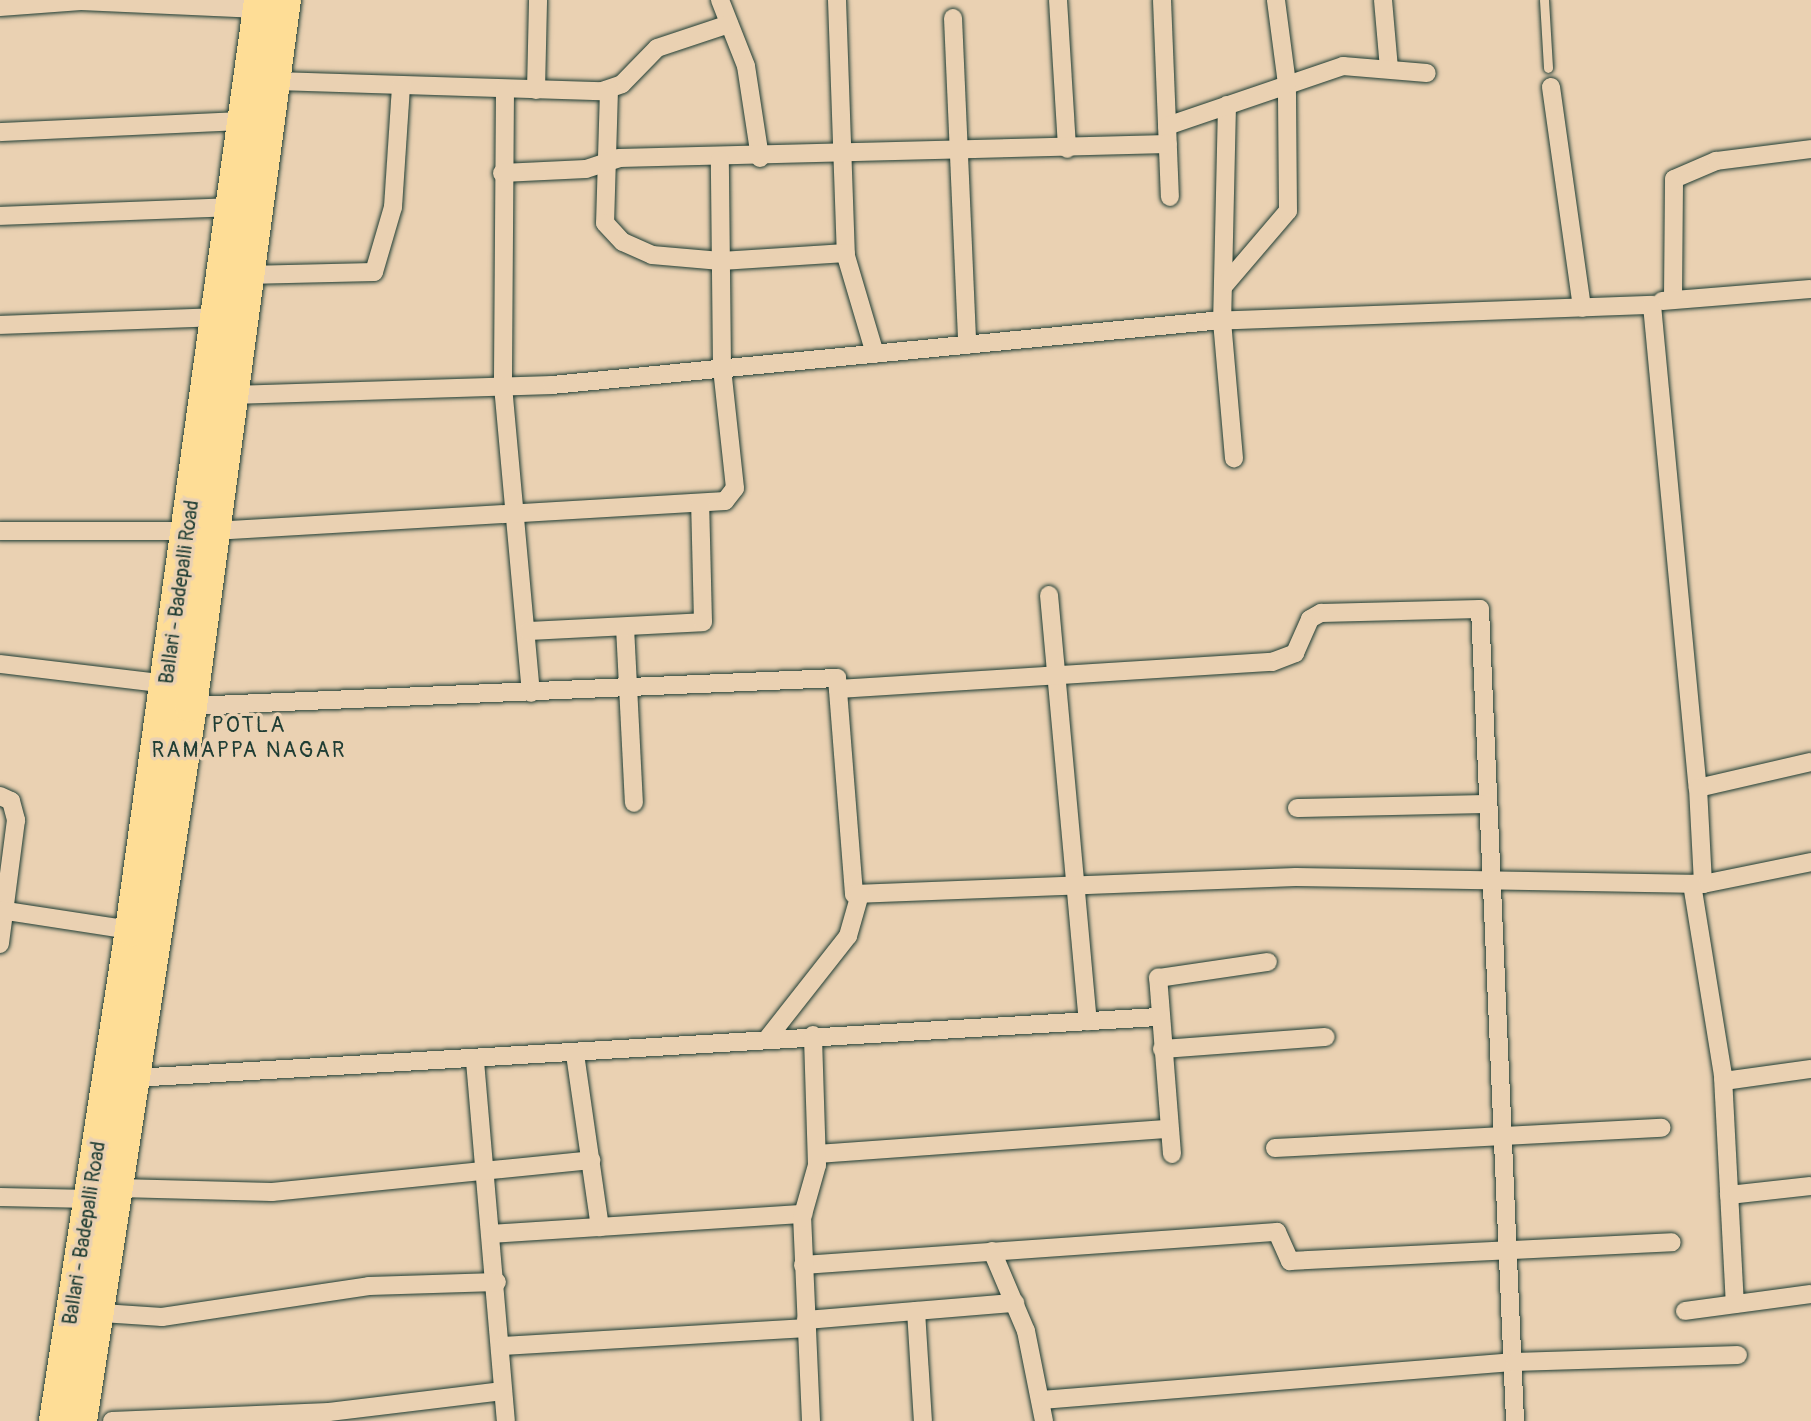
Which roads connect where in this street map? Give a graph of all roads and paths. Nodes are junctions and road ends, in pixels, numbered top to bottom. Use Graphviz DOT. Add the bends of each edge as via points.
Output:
graph roads {
  1 [pos="538,0"];
  2 [pos="720,0"];
  3 [pos="837,0"];
  4 [pos="1058,0"];
  5 [pos="1162,0"];
  6 [pos="1276,0"];
  7 [pos="1383,0"];
  8 [pos="1544,0"];
  9 [pos="268,3"];
  10 [pos="0,7"];
  11 [pos="953,18"];
  12 [pos="729,24"];
  13 [pos="1389,68"];
  14 [pos="1548,68"];
  15 [pos="1427,73"];
  16 [pos="276,81"];
  17 [pos="1287,84"];
  18 [pos="401,85"];
  19 [pos="1551,87"];
  20 [pos="505,89"];
  21 [pos="536,90"];
  22 [pos="609,90"];
  23 [pos="1227,105"];
  24 [pos="243,121"];
  25 [pos="0,132"];
  26 [pos="1167,135"];
  27 [pos="1067,149"];
  28 [pos="1811,149"];
  29 [pos="958,154"];
  30 [pos="847,156"];
  31 [pos="760,158"];
  32 [pos="720,160"];
  33 [pos="606,161"];
  34 [pos="502,173"];
  35 [pos="1170,197"];
  36 [pos="233,207"];
  37 [pos="0,216"];
  38 [pos="846,253"];
  39 [pos="721,261"];
  40 [pos="246,275"];
  41 [pos="1223,287"];
  42 [pos="1811,289"];
  43 [pos="1673,297"];
  44 [pos="1652,305"];
  45 [pos="1582,308"];
  46 [pos="219,317"];
  47 [pos="1222,321"];
  48 [pos="0,325"];
  49 [pos="967,345"];
  50 [pos="875,354"];
  51 [pos="722,368"];
  52 [pos="503,386"];
  53 [pos="233,395"];
  54 [pos="1234,458"];
  55 [pos="700,503"];
  56 [pos="520,518"];
  57 [pos="0,531"];
  58 [pos="200,532"];
  59 [pos="1049,595"];
  60 [pos="625,627"];
  61 [pos="528,631"];
  62 [pos="0,664"];
  63 [pos="1055,675"];
  64 [pos="167,684"];
  65 [pos="628,688"];
  66 [pos="838,689"];
  67 [pos="531,693"];
  68 [pos="191,706"];
  69 [pos="1811,762"];
  70 [pos="1698,788"];
  71 [pos="0,796"];
  72 [pos="634,803"];
  73 [pos="1488,804"];
  74 [pos="1297,808"];
  75 [pos="1811,864"];
  76 [pos="1490,884"];
  77 [pos="1698,884"];
  78 [pos="1074,889"];
  79 [pos="860,894"];
  80 [pos="2,910"];
  81 [pos="131,930"];
  82 [pos="0,944"];
  83 [pos="1268,962"];
  84 [pos="1159,1017"];
  85 [pos="1088,1021"];
  86 [pos="813,1035"];
  87 [pos="1326,1037"];
  88 [pos="767,1039"];
  89 [pos="1162,1049"];
  90 [pos="575,1054"];
  91 [pos="475,1061"];
  92 [pos="1811,1069"];
  93 [pos="1723,1077"];
  94 [pos="134,1078"];
  95 [pos="1661,1128"];
  96 [pos="1169,1129"];
  97 [pos="1506,1136"];
  98 [pos="1275,1148"];
  99 [pos="817,1154"];
  100 [pos="1172,1154"];
  101 [pos="591,1160"];
  102 [pos="482,1172"];
  103 [pos="1811,1186"];
  104 [pos="105,1193"];
  105 [pos="1729,1195"];
  106 [pos="0,1197"];
  107 [pos="803,1214"];
  108 [pos="600,1227"];
  109 [pos="491,1234"];
  110 [pos="1672,1242"];
  111 [pos="1512,1250"];
  112 [pos="992,1251"];
  113 [pos="803,1265"];
  114 [pos="497,1282"];
  115 [pos="1811,1294"];
  116 [pos="1015,1303"];
  117 [pos="1735,1304"];
  118 [pos="916,1311"];
  119 [pos="1685,1311"];
  120 [pos="102,1313"];
  121 [pos="806,1324"];
  122 [pos="503,1346"];
  123 [pos="1738,1355"];
  124 [pos="1515,1362"];
  125 [pos="503,1391"];
  126 [pos="1041,1400"];
  127 [pos="55,1421"];
  128 [pos="81,1421"];
  129 [pos="112,1421"];
  130 [pos="506,1421"];
  131 [pos="811,1421"];
  132 [pos="923,1421"];
  133 [pos="1044,1421"];
  134 [pos="1515,1421"];
  1 -- 21 [label="street"];
  2 -- 12 [label="street"];
  3 -- 30 [label="street"];
  4 -- 27 [label="street"];
  5 -- 26 [label="street"];
  6 -- 17 [label="street"];
  7 -- 13 [label="street"];
  8 -- 14 [label="lane"];
  9 -- 10 [label="street" via="81,1"];
  9 -- 16 [label="highway, Ballari - Badepalli Road"];
  9 -- 24 [label="highway, Ballari - Badepalli Road"];
  11 -- 29 [label="street"];
  12 -- 22 [label="street" via="657,48"];
  12 -- 31 [label="street" via="755,101"];
  13 -- 15 [label="street"];
  13 -- 17 [label="street" via="1343,66"];
  16 -- 18 [label="street"];
  16 -- 40 [label="highway, Ballari - Badepalli Road"];
  17 -- 23 [label="street"];
  17 -- 41 [label="street" via="1288,211"];
  18 -- 20 [label="street"];
  18 -- 40 [label="street" via="393,207 374,272"];
  19 -- 45 [label="street"];
  20 -- 21 [label="street"];
  20 -- 34 [label="street"];
  21 -- 22 [label="street"];
  22 -- 33 [label="street"];
  23 -- 26 [label="street"];
  23 -- 41 [label="street"];
  24 -- 25 [label="street"];
  24 -- 36 [label="highway, Ballari - Badepalli Road"];
  26 -- 27 [label="street"];
  26 -- 35 [label="street"];
  27 -- 29 [label="street"];
  28 -- 43 [label="street" via="1712,162 1674,179"];
  29 -- 30 [label="street"];
  29 -- 49 [label="street"];
  30 -- 31 [label="street"];
  30 -- 38 [label="street"];
  31 -- 32 [label="street"];
  32 -- 33 [label="street"];
  32 -- 39 [label="street"];
  33 -- 34 [label="street" via="586,169"];
  33 -- 39 [label="street" via="609,231 652,255"];
  34 -- 52 [label="street"];
  36 -- 37 [label="street"];
  36 -- 46 [label="highway, Ballari - Badepalli Road"];
  38 -- 39 [label="street"];
  38 -- 50 [label="street"];
  39 -- 51 [label="street"];
  40 -- 53 [label="highway, Ballari - Badepalli Road"];
  41 -- 47 [label="street"];
  42 -- 43 [label="street"];
  43 -- 44 [label="street"];
  44 -- 45 [label="street"];
  44 -- 70 [label="street"];
  45 -- 47 [label="street"];
  46 -- 48 [label="street"];
  46 -- 58 [label="highway, Ballari - Badepalli Road"];
  47 -- 49 [label="street"];
  47 -- 54 [label="street"];
  49 -- 50 [label="street"];
  50 -- 51 [label="street"];
  51 -- 52 [label="street"];
  51 -- 55 [label="street" via="735,488 725,501"];
  52 -- 53 [label="street"];
  52 -- 56 [label="street"];
  53 -- 58 [label="highway, Ballari - Badepalli Road"];
  55 -- 56 [label="street"];
  55 -- 60 [label="street" via="703,622"];
  56 -- 58 [label="street"];
  56 -- 61 [label="street"];
  57 -- 58 [label="street"];
  58 -- 64 [label="highway, Ballari - Badepalli Road"];
  58 -- 68 [label="highway, Ballari - Badepalli Road"];
  59 -- 63 [label="street"];
  60 -- 61 [label="street"];
  60 -- 65 [label="street"];
  61 -- 67 [label="street"];
  62 -- 64 [label="street"];
  63 -- 66 [label="street"];
  63 -- 73 [label="street" via="1272,662 1295,653 1310,619 1321,613 1474,606 1484,621"];
  63 -- 78 [label="street"];
  64 -- 81 [label="highway, Ballari - Badepalli Road"];
  65 -- 66 [label="street" via="837,678"];
  65 -- 67 [label="street"];
  65 -- 72 [label="street"];
  66 -- 79 [label="street" via="854,894"];
  67 -- 68 [label="street"];
  68 -- 94 [label="highway, Ballari - Badepalli Road"];
  69 -- 70 [label="street"];
  70 -- 77 [label="street"];
  71 -- 80 [label="street" via="11,801 16,820"];
  73 -- 74 [label="street"];
  73 -- 76 [label="street"];
  75 -- 77 [label="street"];
  76 -- 77 [label="street"];
  76 -- 78 [label="street" via="1296,877"];
  76 -- 97 [label="street"];
  77 -- 93 [label="street"];
  78 -- 79 [label="street"];
  78 -- 85 [label="street"];
  79 -- 88 [label="street" via="848,936"];
  80 -- 81 [label="street"];
  80 -- 82 [label="street"];
  81 -- 104 [label="highway, Ballari - Badepalli Road"];
  83 -- 84 [label="street" via="1161,975"];
  84 -- 85 [label="street"];
  84 -- 89 [label="street"];
  85 -- 86 [label="street"];
  86 -- 88 [label="street"];
  86 -- 99 [label="street"];
  87 -- 89 [label="street"];
  88 -- 90 [label="street"];
  89 -- 96 [label="street"];
  90 -- 91 [label="street"];
  90 -- 101 [label="street"];
  91 -- 94 [label="street"];
  91 -- 102 [label="street"];
  92 -- 93 [label="street" via="1731,1084"];
  93 -- 105 [label="street"];
  94 -- 104 [label="highway, Ballari - Badepalli Road"];
  95 -- 97 [label="street"];
  96 -- 99 [label="street"];
  96 -- 100 [label="street"];
  97 -- 98 [label="street"];
  97 -- 111 [label="street"];
  99 -- 107 [label="street"];
  101 -- 102 [label="street"];
  101 -- 108 [label="street"];
  102 -- 104 [label="street" via="272,1192"];
  102 -- 109 [label="street"];
  103 -- 105 [label="street"];
  104 -- 106 [label="street"];
  104 -- 120 [label="highway, Ballari - Badepalli Road"];
  104 -- 127 [label="highway, Ballari - Badepalli Road"];
  105 -- 117 [label="street"];
  107 -- 108 [label="street"];
  107 -- 113 [label="street"];
  108 -- 109 [label="street"];
  109 -- 114 [label="street"];
  110 -- 111 [label="street"];
  111 -- 112 [label="street" via="1290,1261 1277,1232"];
  111 -- 124 [label="street"];
  112 -- 113 [label="street"];
  112 -- 116 [label="street"];
  113 -- 121 [label="street"];
  114 -- 120 [label="street" via="369,1286 162,1317"];
  114 -- 122 [label="street"];
  115 -- 117 [label="street"];
  116 -- 118 [label="street"];
  116 -- 126 [label="street"];
  117 -- 119 [label="street"];
  118 -- 121 [label="street"];
  118 -- 132 [label="street"];
  120 -- 128 [label="highway, Ballari - Badepalli Road"];
  121 -- 122 [label="street"];
  121 -- 131 [label="street"];
  122 -- 125 [label="street"];
  123 -- 124 [label="street"];
  124 -- 126 [label="street"];
  124 -- 134 [label="street"];
  125 -- 129 [label="street" via="329,1412"];
  125 -- 130 [label="street"];
  126 -- 133 [label="street"];
}
